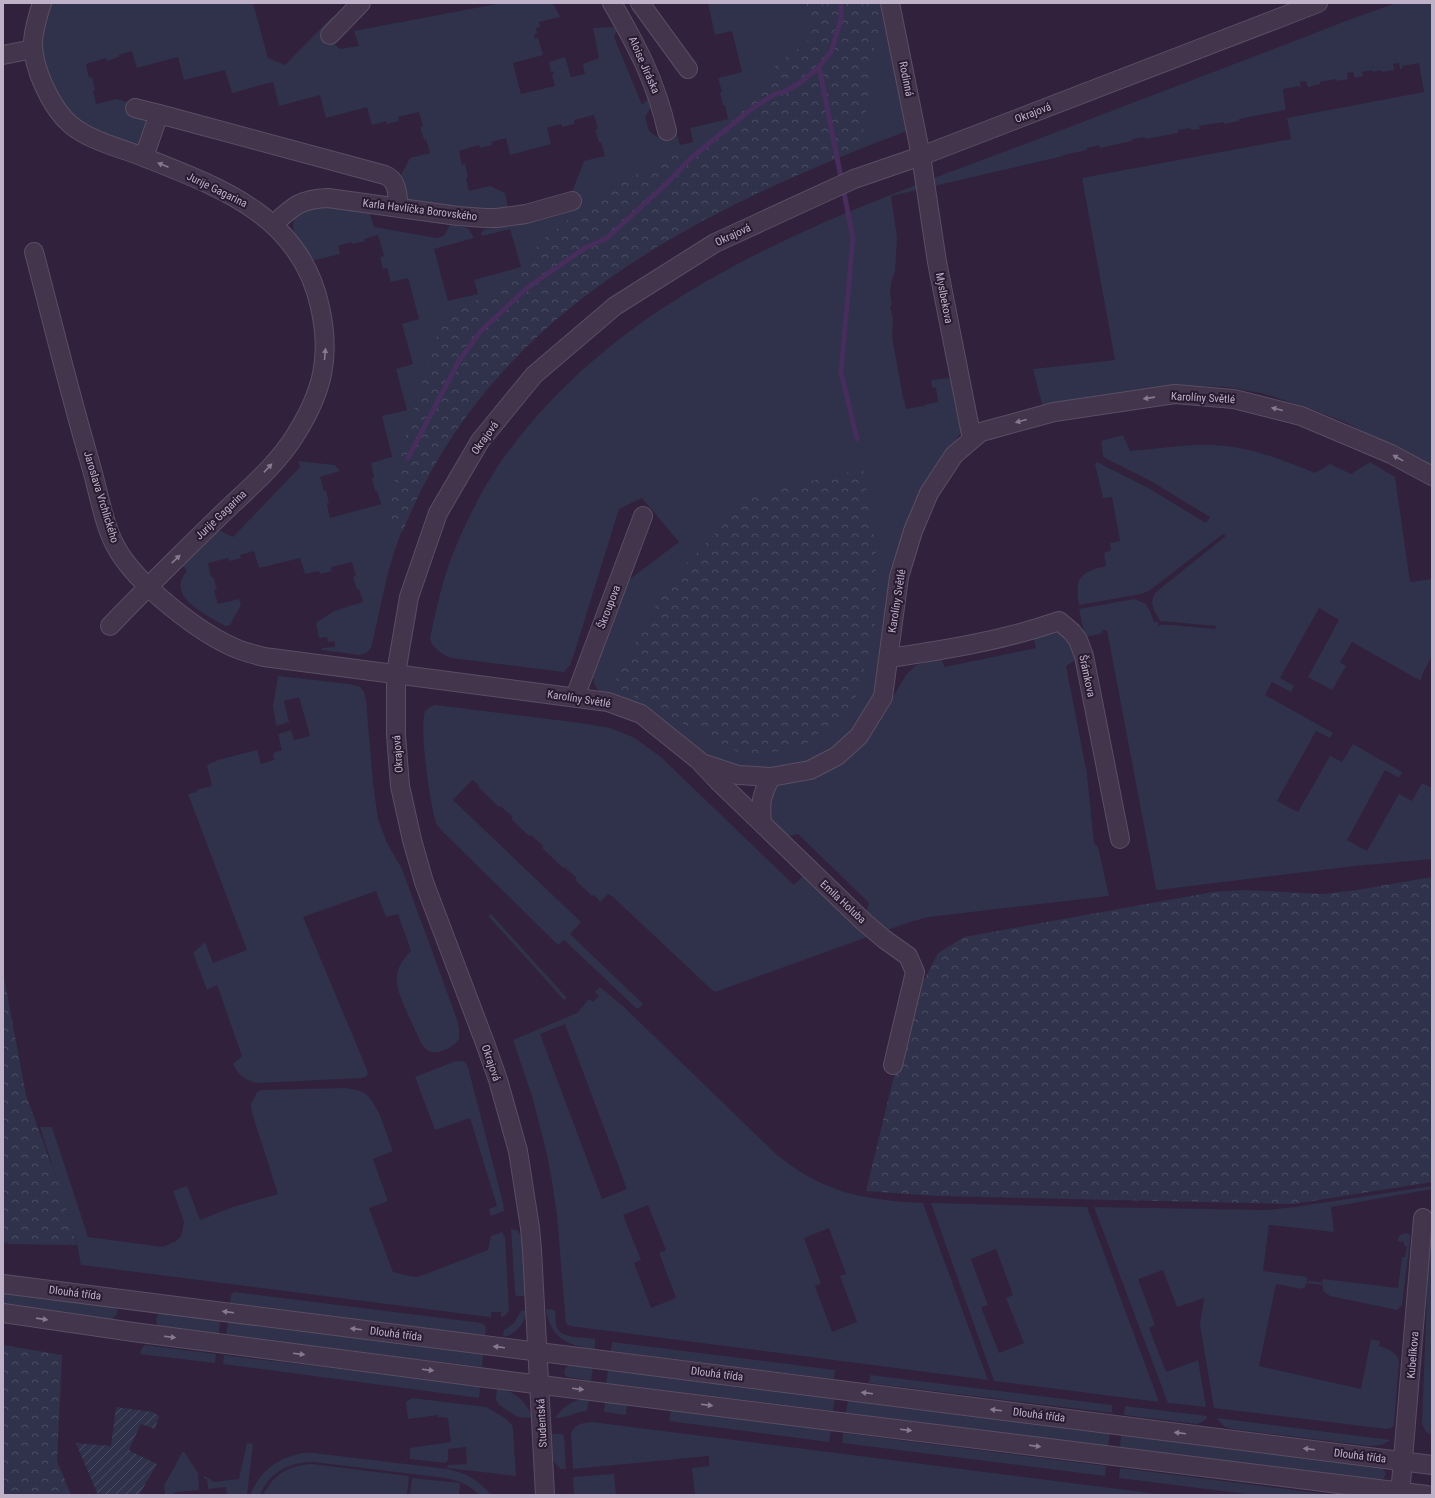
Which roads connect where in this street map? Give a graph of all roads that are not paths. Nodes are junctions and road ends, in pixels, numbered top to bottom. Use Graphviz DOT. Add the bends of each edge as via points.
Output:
graph roads {
  1 [pos="42,3"];
  2 [pos="361,3"];
  3 [pos="612,3"];
  4 [pos="640,3"];
  5 [pos="890,3"];
  6 [pos="1318,3"];
  7 [pos="330,35"];
  8 [pos="33,48"];
  9 [pos="3,56"];
  10 [pos="688,69"];
  11 [pos="135,108"];
  12 [pos="159,114"];
  13 [pos="667,131"];
  14 [pos="921,156"];
  15 [pos="144,157"];
  16 [pos="572,201"];
  17 [pos="399,207"];
  18 [pos="274,224"];
  19 [pos="34,252"];
  20 [pos="972,440"];
  21 [pos="1432,476"];
  22 [pos="643,516"];
  23 [pos="148,586"];
  24 [pos="110,626"];
  25 [pos="889,658"];
  26 [pos="396,673"];
  27 [pos="575,697"];
  28 [pos="702,763"];
  29 [pos="771,778"];
  30 [pos="762,823"];
  31 [pos="1120,839"];
  32 [pos="893,1065"];
  33 [pos="1423,1218"];
  34 [pos="3,1284"];
  35 [pos="3,1313"];
  36 [pos="538,1352"];
  37 [pos="540,1384"];
  38 [pos="1403,1461"];
  39 [pos="1432,1465"];
  40 [pos="1400,1493"];
  41 [pos="545,1495"];
  42 [pos="1428,1495"];
  1 -- 8 [label="street, Jurije Gagarina"];
  2 -- 7 [label="street"];
  3 -- 13 [label="street, Aloise Jiráska" via="651,78"];
  4 -- 10 [label="street"];
  5 -- 14 [label="street, Rodinná"];
  6 -- 14 [label="street, Okrajová"];
  8 -- 9 [label="street"];
  8 -- 15 [label="street, Jurije Gagarina" via="43,83 55,106 72,126"];
  11 -- 12 [label="street"];
  12 -- 15 [label="street"];
  12 -- 17 [label="street" via="389,176 394,181"];
  14 -- 20 [label="street, Myslbekova" via="937,262"];
  14 -- 26 [label="street, Okrajová" via="854,180 715,243 615,306 534,375 480,441 438,513 409,597"];
  18 -- 15 [label="street, Jurije Gagarina, one-way" via="233,195"];
  16 -- 17 [label="street, Karla Havlíčka Borovského" via="526,214 497,218 458,216"];
  17 -- 18 [label="street, Karla Havlíčka Borovského" via="318,198 301,202"];
  23 -- 18 [label="street, Jurije Gagarina, one-way" via="269,467 295,435 315,398 324,367 326,343 319,303 311,276 302,260"];
  19 -- 23 [label="street, Jaroslava Vrchlického" via="111,537 122,556"];
  21 -- 20 [label="street, Karolíny Světlé, one-way" via="1391,454 1302,416 1234,398 1175,394 1054,412 981,432"];
  20 -- 25 [label="street, Karolíny Světlé" via="954,455 929,493 913,531 899,576"];
  22 -- 27 [label="street, Škroupova"];
  23 -- 24 [label="street, Jurije Gagarina"];
  23 -- 26 [label="street, Jaroslava Vrchlického" via="202,630 241,650 264,657"];
  25 -- 29 [label="street, Karolíny Světlé" via="884,697 859,736 837,756 810,770"];
  25 -- 31 [label="street, Šrámkova" via="936,651 1036,629 1059,621 1078,640 1084,656"];
  26 -- 27 [label="street, Karolíny Světlé"];
  26 -- 36 [label="street, Okrajová" via="396,735 400,786 412,840 424,882 498,1080 518,1151 530,1228"];
  27 -- 28 [label="street, Karolíny Světlé" via="608,702 641,714"];
  28 -- 29 [label="street, Karolíny Světlé" via="738,775"];
  28 -- 30 [label="street, Emila Holuba"];
  29 -- 30 [label="street" via="763,792 760,807"];
  30 -- 32 [label="street, Emila Holuba" via="863,921 908,956 915,972"];
  33 -- 38 [label="street, Kubelíkova"];
  36 -- 34 [label="street, Dlouhá třída, one-way"];
  35 -- 37 [label="street, one-way"];
  36 -- 37 [label="street, Studentská"];
  38 -- 36 [label="street, Dlouhá třída, one-way"];
  37 -- 40 [label="street, one-way"];
  37 -- 41 [label="street, Studentská"];
  38 -- 39 [label="street, Dlouhá třída"];
  38 -- 40 [label="street, Kubelíkova"];
  40 -- 42 [label="street"];
}
